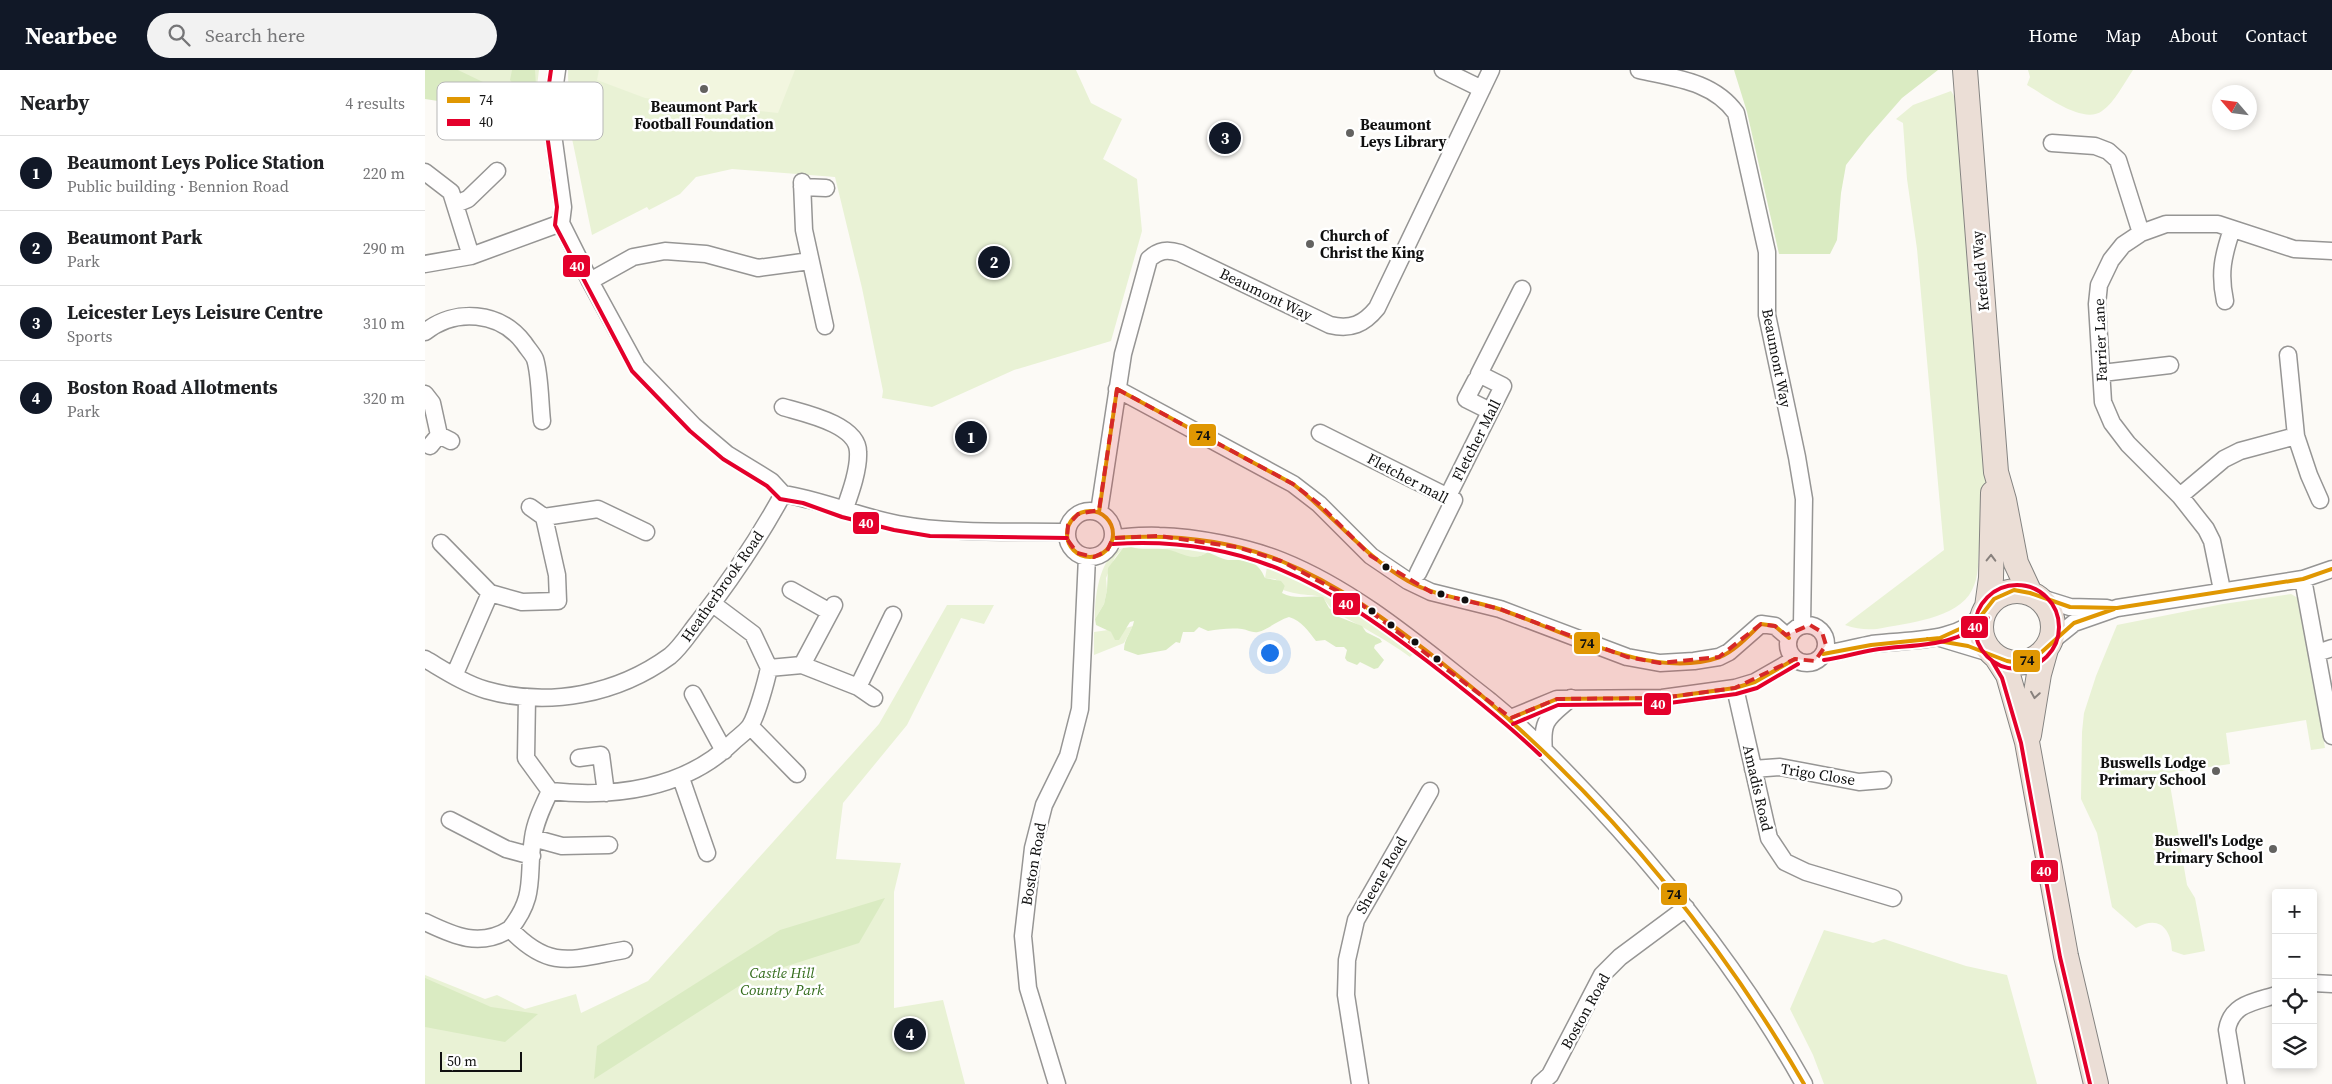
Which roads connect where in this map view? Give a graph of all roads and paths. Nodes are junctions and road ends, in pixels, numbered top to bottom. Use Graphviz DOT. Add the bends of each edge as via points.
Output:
graph roads {
  1 [pos="1443,70"];
  2 [pos="1491,70"];
  3 [pos="1639,70"];
  4 [pos="1965,70"];
  5 [pos="1482,89"];
  6 [pos="554,140"];
  7 [pos="2052,143"];
  8 [pos="497,171"];
  9 [pos="425,172"];
  10 [pos="826,188"];
  11 [pos="456,204"];
  12 [pos="561,223"];
  13 [pos="2233,229"];
  14 [pos="2141,233"];
  15 [pos="2332,251"];
  16 [pos="471,256"];
  17 [pos="810,261"];
  18 [pos="425,264"];
  19 [pos="590,281"];
  20 [pos="1522,289"];
  21 [pos="2225,301"];
  22 [pos="825,326"];
  23 [pos="425,332"];
  24 [pos="2288,356"];
  25 [pos="2170,365"];
  26 [pos="2102,372"];
  27 [pos="1476,380"];
  28 [pos="1117,389"];
  29 [pos="425,394"];
  30 [pos="783,407"];
  31 [pos="1490,411"];
  32 [pos="542,421"];
  33 [pos="1320,433"];
  34 [pos="2296,436"];
  35 [pos="440,441"];
  36 [pos="1996,472"];
  37 [pos="783,494"];
  38 [pos="1448,496"];
  39 [pos="2180,496"];
  40 [pos="2320,500"];
  41 [pos="530,507"];
  42 [pos="844,511"];
  43 [pos="1099,512"];
  44 [pos="544,516"];
  45 [pos="646,532"];
  46 [pos="1067,532"];
  47 [pos="1113,538"];
  48 [pos="441,542"];
  49 [pos="1087,557"];
  50 [pos="2332,569"];
  51 [pos="1418,573"];
  52 [pos="2303,579"];
  53 [pos="791,590"];
  54 [pos="2222,590"];
  55 [pos="490,593"];
  56 [pos="2034,595"];
  57 [pos="713,604"];
  58 [pos="2117,608"];
  59 [pos="1985,610"];
  60 [pos="893,615"];
  61 [pos="1802,626"];
  62 [pos="1789,638"];
  63 [pos="1940,638"];
  64 [pos="2048,646"];
  65 [pos="1825,647"];
  66 [pos="2324,650"];
  67 [pos="1995,656"];
  68 [pos="425,659"];
  69 [pos="1795,659"];
  70 [pos="802,665"];
  71 [pos="769,668"];
  72 [pos="454,676"];
  73 [pos="858,687"];
  74 [pos="1735,688"];
  75 [pos="693,694"];
  76 [pos="527,697"];
  77 [pos="1572,697"];
  78 [pos="873,698"];
  79 [pos="1511,718"];
  80 [pos="750,726"];
  81 [pos="2332,736"];
  82 [pos="2027,742"];
  83 [pos="724,751"];
  84 [pos="1544,751"];
  85 [pos="579,758"];
  86 [pos="1753,769"];
  87 [pos="797,774"];
  88 [pos="681,778"];
  89 [pos="1883,780"];
  90 [pos="550,791"];
  91 [pos="1429,791"];
  92 [pos="606,793"];
  93 [pos="450,820"];
  94 [pos="533,838"];
  95 [pos="609,845"];
  96 [pos="707,853"];
  97 [pos="532,856"];
  98 [pos="1893,898"];
  99 [pos="1687,908"];
  100 [pos="425,922"];
  101 [pos="510,929"];
  102 [pos="624,950"];
  103 [pos="2317,983"];
  104 [pos="2332,984"];
  105 [pos="2272,996"];
  106 [pos="1057,1084"];
  107 [pos="1359,1084"];
  108 [pos="1540,1084"];
  109 [pos="1804,1084"];
  110 [pos="2096,1084"];
  111 [pos="2236,1084"];
  1 -- 5 [label="street"];
  2 -- 5 [label="street, Beaumont Way"];
  3 -- 61 [label="street, Beaumont Way" via="1703,85 1721,96 1736,113 1767,252 1767,315 1804,499"];
  4 -- 36 [label="highway, Krefeld Way"];
  5 -- 28 [label="street, Beaumont Way" via="1377,308 1361,323 1350,327 1330,325 1180,253 1163,250 1149,259 1145,269 1123,352"];
  6 -- 12 [label="street" via="563,207"];
  7 -- 14 [label="street" via="2095,146 2108,150 2118,160"];
  8 -- 11 [label="street" via="468,198"];
  9 -- 11 [label="street" via="451,192"];
  10 -- 17 [label="street" via="802,185 804,230"];
  11 -- 16 [label="street"];
  12 -- 16 [label="street"];
  12 -- 19 [label="street"];
  13 -- 14 [label="street, Farrier Lane" via="2218,224 2165,224"];
  13 -- 15 [label="street, Farrier Lane" via="2293,249"];
  13 -- 21 [label="street" via="2224,254 2221,280"];
  14 -- 26 [label="street, Farrier Lane" via="2123,245 2111,260 2099,285"];
  16 -- 18 [label="street"];
  17 -- 19 [label="street" via="758,268 705,254 665,251 633,257"];
  17 -- 22 [label="street"];
  19 -- 37 [label="street" via="637,367 694,426 727,454 771,481"];
  20 -- 31 [label="street, Fletcher Mall" via="1479,374 1503,386"];
  23 -- 32 [label="street" via="437,323 459,316 484,318 507,325 535,358"];
  24 -- 34 [label="street"];
  25 -- 26 [label="street"];
  26 -- 39 [label="street, Farrier Lane" via="2103,402 2112,423 2128,444"];
  27 -- 31 [label="street" via="1466,399"];
  28 -- 43 [label="street, Beaumont Way"];
  28 -- 62 [label="street" via="1293,484 1319,504 1371,556 1431,592 1500,608 1627,657 1660,663 1719,657 1761,624 1775,626"];
  29 -- 35 [label="street" via="432,402"];
  30 -- 42 [label="street" via="837,425 855,440 859,450"];
  31 -- 38 [label="street, Fletcher Mall"];
  33 -- 38 [label="street, Fletcher mall"];
  34 -- 39 [label="street" via="2240,451 2224,459"];
  34 -- 40 [label="street"];
  36 -- 56 [label="highway, Krefeld Way" via="2016,563"];
  59 -- 36 [label="highway, Krefeld Way, one-way" via="1991,578 1992,500"];
  37 -- 42 [label="street" via="805,497"];
  37 -- 57 [label="street, Heatherbrook Road"];
  38 -- 51 [label="street, Fletcher mall" via="1454,500"];
  39 -- 54 [label="street, Farrier Lane" via="2200,518 2212,541"];
  41 -- 44 [label="street"];
  42 -- 46 [label="street" via="931,530"];
  43 -- 46 [label="street" via="1078,514 1068,525"];
  43 -- 47 [label="street" via="1111,523"];
  44 -- 45 [label="street" via="598,510"];
  44 -- 55 [label="street" via="557,575 558,601 522,602"];
  46 -- 49 [label="street" via="1070,546"];
  47 -- 49 [label="street" via="1107,551"];
  47 -- 79 [label="street" via="1159,536 1198,541 1237,547 1281,561 1323,580 1359,602"];
  48 -- 55 [label="street"];
  49 -- 106 [label="street, Boston Road" via="1080,709 1069,756 1044,806 1033,848 1023,936 1028,988"];
  50 -- 52 [label="street"];
  52 -- 54 [label="street"];
  52 -- 66 [label="street"];
  53 -- 70 [label="street" via="832,608"];
  54 -- 58 [label="street"];
  55 -- 72 [label="street"];
  56 -- 58 [label="street" via="2070,607"];
  56 -- 59 [label="highway" via="2014,590 2002,594"];
  56 -- 64 [label="highway" via="2046,605 2053,622"];
  57 -- 71 [label="street" via="753,634"];
  57 -- 76 [label="street, Heatherbrook Road" via="671,655 631,680 586,695"];
  58 -- 64 [label="street" via="2074,623"];
  59 -- 63 [label="street" via="1977,621"];
  59 -- 67 [label="highway" via="1981,630 1984,642"];
  60 -- 73 [label="street"];
  61 -- 62 [label="street"];
  61 -- 65 [label="street" via="1818,628"];
  62 -- 69 [label="street" via="1788,646"];
  63 -- 65 [label="street"];
  63 -- 67 [label="street"];
  64 -- 67 [label="highway" via="2029,661 2018,663"];
  64 -- 82 [label="highway, one-way" via="2039,674"];
  65 -- 69 [label="street" via="1815,662"];
  66 -- 81 [label="street"];
  67 -- 82 [label="highway" via="2008,674"];
  68 -- 72 [label="street, Heatherbrook Road"];
  69 -- 74 [label="street" via="1755,682"];
  70 -- 71 [label="street"];
  70 -- 73 [label="street"];
  71 -- 80 [label="street"];
  72 -- 76 [label="street, Heatherbrook Road" via="485,690"];
  73 -- 78 [label="street"];
  74 -- 77 [label="street" via="1662,698"];
  74 -- 86 [label="street, Amadis Road"];
  75 -- 83 [label="street"];
  76 -- 90 [label="street" via="525,758"];
  77 -- 79 [label="street" via="1557,698"];
  77 -- 84 [label="street" via="1552,714 1542,729"];
  79 -- 84 [label="street"];
  80 -- 83 [label="street"];
  80 -- 87 [label="street"];
  82 -- 110 [label="highway" via="2066,956"];
  83 -- 88 [label="street"];
  84 -- 99 [label="street" via="1625,836"];
  85 -- 92 [label="street" via="601,755"];
  86 -- 89 [label="street, Trigo Close" via="1780,767 1859,782"];
  86 -- 98 [label="street, Amadis Road" via="1769,838 1785,862 1806,872"];
  88 -- 92 [label="street"];
  88 -- 96 [label="street"];
  90 -- 92 [label="street" via="584,795"];
  90 -- 94 [label="street" via="539,814"];
  91 -- 107 [label="street, Sheene Road" via="1356,920 1347,960 1346,995"];
  93 -- 97 [label="street" via="506,849"];
  94 -- 95 [label="street" via="562,846"];
  94 -- 97 [label="street"];
  97 -- 101 [label="street" via="529,898"];
  99 -- 108 [label="street, Boston Road" via="1602,975 1550,1075"];
  99 -- 109 [label="street" via="1746,989"];
  100 -- 101 [label="street" via="459,938 485,939"];
  101 -- 102 [label="street" via="538,954 559,959"];
  103 -- 104 [label="street"];
  105 -- 111 [label="street" via="2239,1007 2229,1021 2227,1030"];
}
